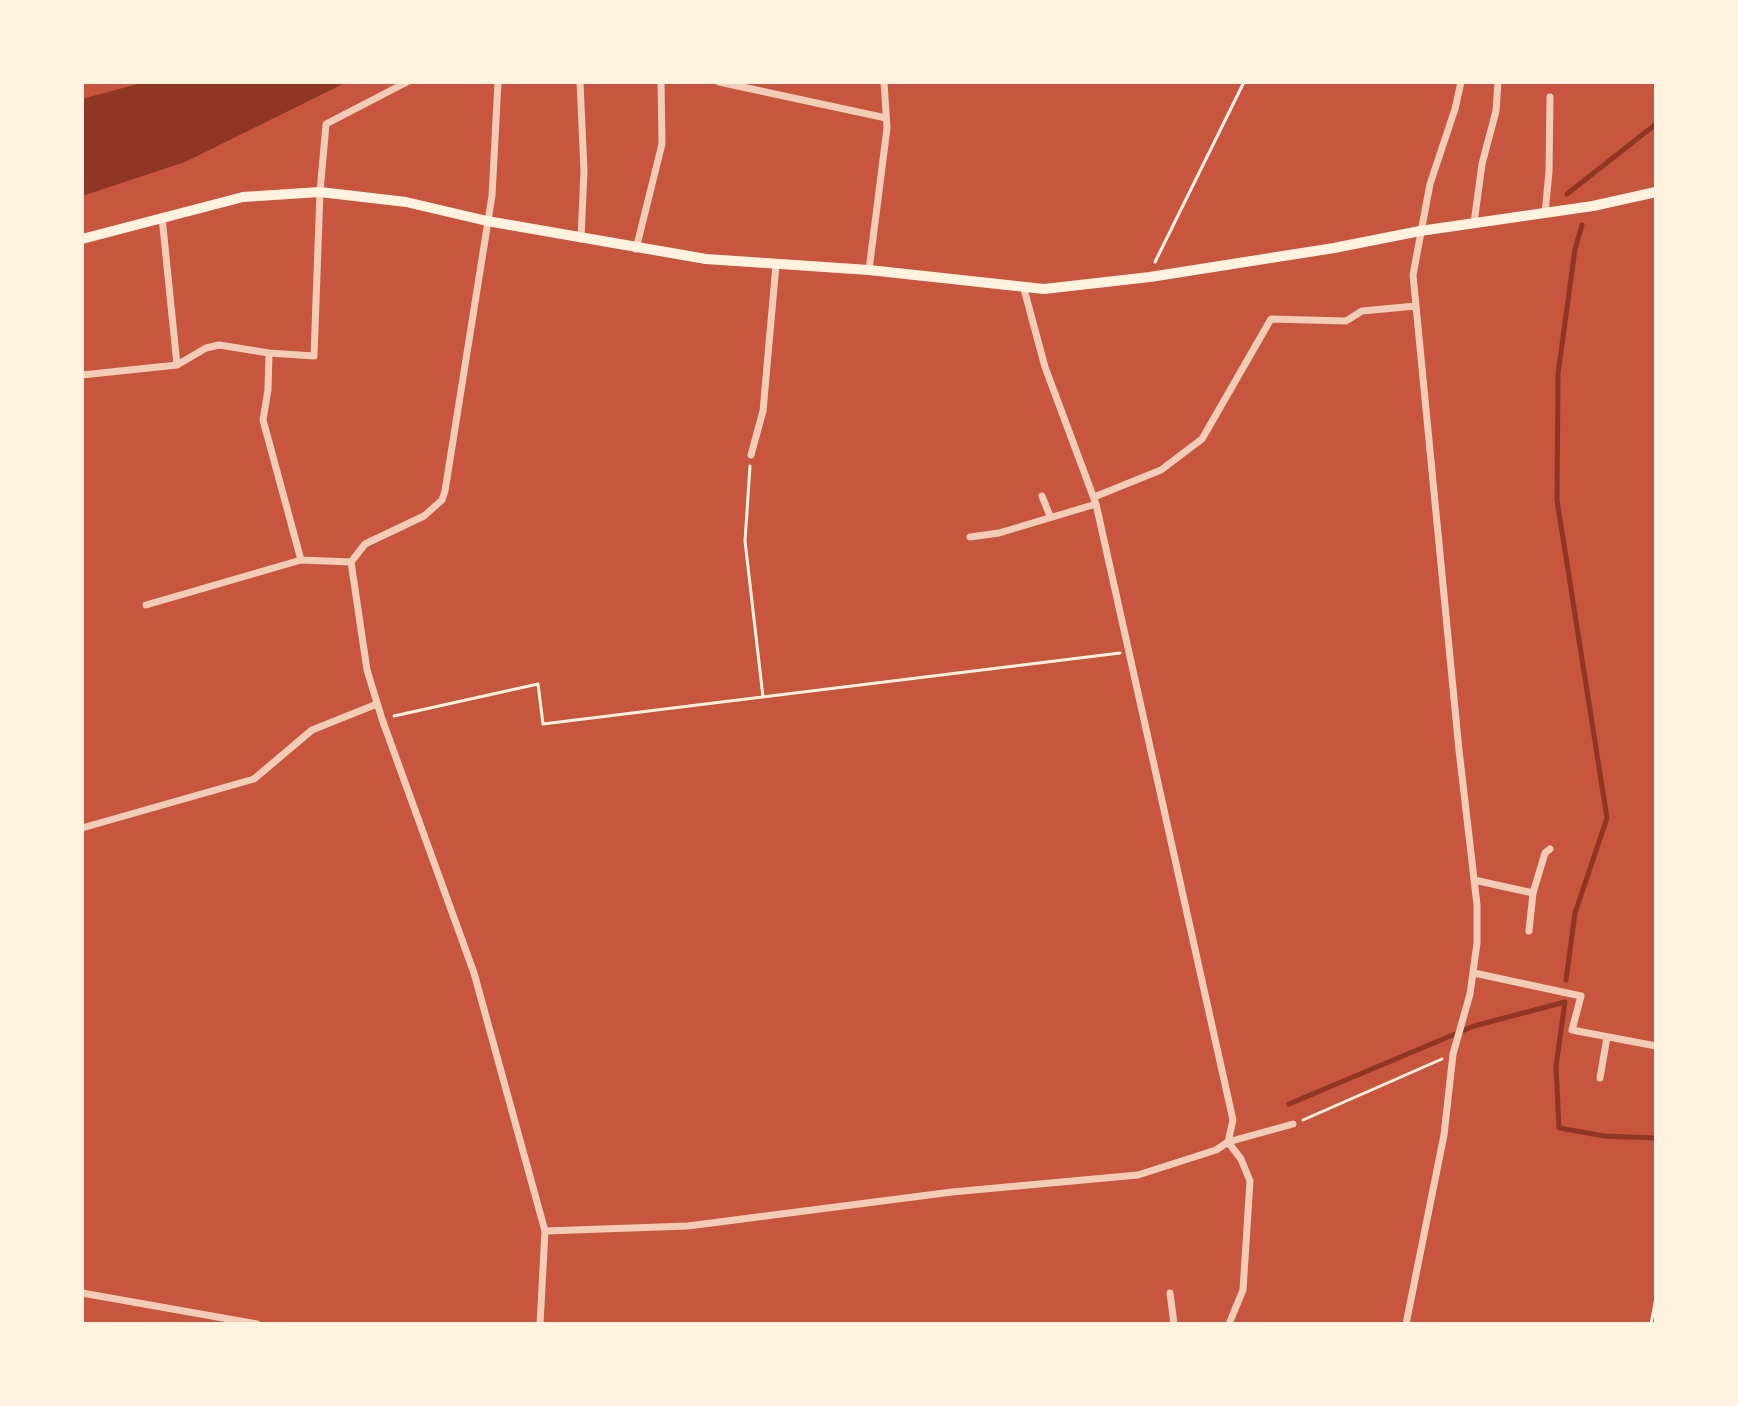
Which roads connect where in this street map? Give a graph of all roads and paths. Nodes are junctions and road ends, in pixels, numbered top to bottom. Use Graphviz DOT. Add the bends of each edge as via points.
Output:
graph roads {
  1 [pos="407,82"];
  2 [pos="498,82"];
  3 [pos="580,82"];
  4 [pos="661,82"];
  5 [pos="719,82"];
  6 [pos="884,82"];
  7 [pos="1244,82"];
  8 [pos="1461,82"];
  9 [pos="1498,82"];
  10 [pos="1550,97"];
  11 [pos="886,118"];
  12 [pos="320,192"];
  13 [pos="1656,192"];
  14 [pos="1545,213"];
  15 [pos="162,217"];
  16 [pos="487,221"];
  17 [pos="1474,223"];
  18 [pos="1420,231"];
  19 [pos="82,239"];
  20 [pos="581,239"];
  21 [pos="636,249"];
  22 [pos="1157,256"];
  23 [pos="776,265"];
  24 [pos="869,270"];
  25 [pos="1024,289"];
  26 [pos="1416,306"];
  27 [pos="269,353"];
  28 [pos="177,365"];
  29 [pos="82,375"];
  30 [pos="751,455"];
  31 [pos="1042,496"];
  32 [pos="1095,500"];
  33 [pos="1050,516"];
  34 [pos="970,537"];
  35 [pos="301,560"];
  36 [pos="351,562"];
  37 [pos="146,605"];
  38 [pos="1128,652"];
  39 [pos="763,697"];
  40 [pos="377,704"];
  41 [pos="382,719"];
  42 [pos="82,828"];
  43 [pos="1550,849"];
  44 [pos="1474,880"];
  45 [pos="1533,893"];
  46 [pos="1529,931"];
  47 [pos="1474,973"];
  48 [pos="1607,1037"];
  49 [pos="1656,1046"];
  50 [pos="1453,1054"];
  51 [pos="1600,1078"];
  52 [pos="1293,1124"];
  53 [pos="1228,1142"];
  54 [pos="545,1231"];
  55 [pos="82,1293"];
  56 [pos="1170,1293"];
  57 [pos="1656,1298"];
  58 [pos="257,1324"];
  59 [pos="540,1324"];
  60 [pos="1174,1324"];
  61 [pos="1229,1324"];
  62 [pos="1406,1324"];
  63 [pos="1651,1324"];
  1 -- 12 [label="street" via="326,124"];
  2 -- 16 [label="street"];
  3 -- 20 [label="street"];
  4 -- 21 [label="street" via="662,144"];
  5 -- 11 [label="street"];
  6 -- 11 [label="street"];
  7 -- 22 [label="path"];
  8 -- 18 [label="street"];
  9 -- 17 [label="street"];
  10 -- 14 [label="street"];
  11 -- 24 [label="street"];
  12 -- 15 [label="main road" via="243,197"];
  12 -- 16 [label="main road" via="406,202"];
  12 -- 27 [label="street" via="314,356"];
  13 -- 14 [label="main road"];
  14 -- 17 [label="main road"];
  15 -- 19 [label="main road"];
  15 -- 28 [label="street"];
  16 -- 20 [label="main road"];
  16 -- 36 [label="street" via="442,500 424,516 365,544"];
  17 -- 18 [label="main road"];
  18 -- 25 [label="main road" via="1150,277"];
  18 -- 26 [label="street" via="1413,275"];
  20 -- 21 [label="main road"];
  21 -- 23 [label="main road"];
  23 -- 24 [label="main road"];
  23 -- 30 [label="street" via="763,411"];
  24 -- 25 [label="main road"];
  25 -- 32 [label="street" via="1045,367"];
  26 -- 32 [label="street" via="1362,311 1346,321 1271,319 1202,439 1161,470"];
  26 -- 44 [label="street"];
  27 -- 28 [label="street" via="219,345"];
  27 -- 35 [label="street" via="263,420"];
  28 -- 29 [label="street"];
  30 -- 39 [label="path" via="745,541"];
  31 -- 33 [label="street"];
  32 -- 33 [label="street"];
  32 -- 38 [label="street"];
  33 -- 34 [label="street"];
  35 -- 36 [label="street"];
  35 -- 37 [label="street"];
  36 -- 40 [label="street"];
  38 -- 39 [label="path"];
  38 -- 53 [label="street" via="1233,1120"];
  39 -- 41 [label="path" via="543,724 538,684"];
  40 -- 41 [label="street"];
  40 -- 42 [label="street" via="312,730 254,779"];
  41 -- 54 [label="street" via="474,973"];
  43 -- 45 [label="street"];
  44 -- 45 [label="street"];
  44 -- 47 [label="street"];
  45 -- 46 [label="street"];
  47 -- 48 [label="street" via="1581,996 1572,1030"];
  47 -- 50 [label="street"];
  48 -- 49 [label="street"];
  48 -- 51 [label="street"];
  50 -- 52 [label="path"];
  50 -- 62 [label="street" via="1444,1135"];
  52 -- 53 [label="street"];
  53 -- 54 [label="street" via="1138,1175 952,1192 688,1226"];
  53 -- 61 [label="street" via="1250,1181 1243,1290"];
  54 -- 59 [label="street"];
  55 -- 58 [label="street"];
  56 -- 60 [label="street"];
  57 -- 63 [label="path"];
}
